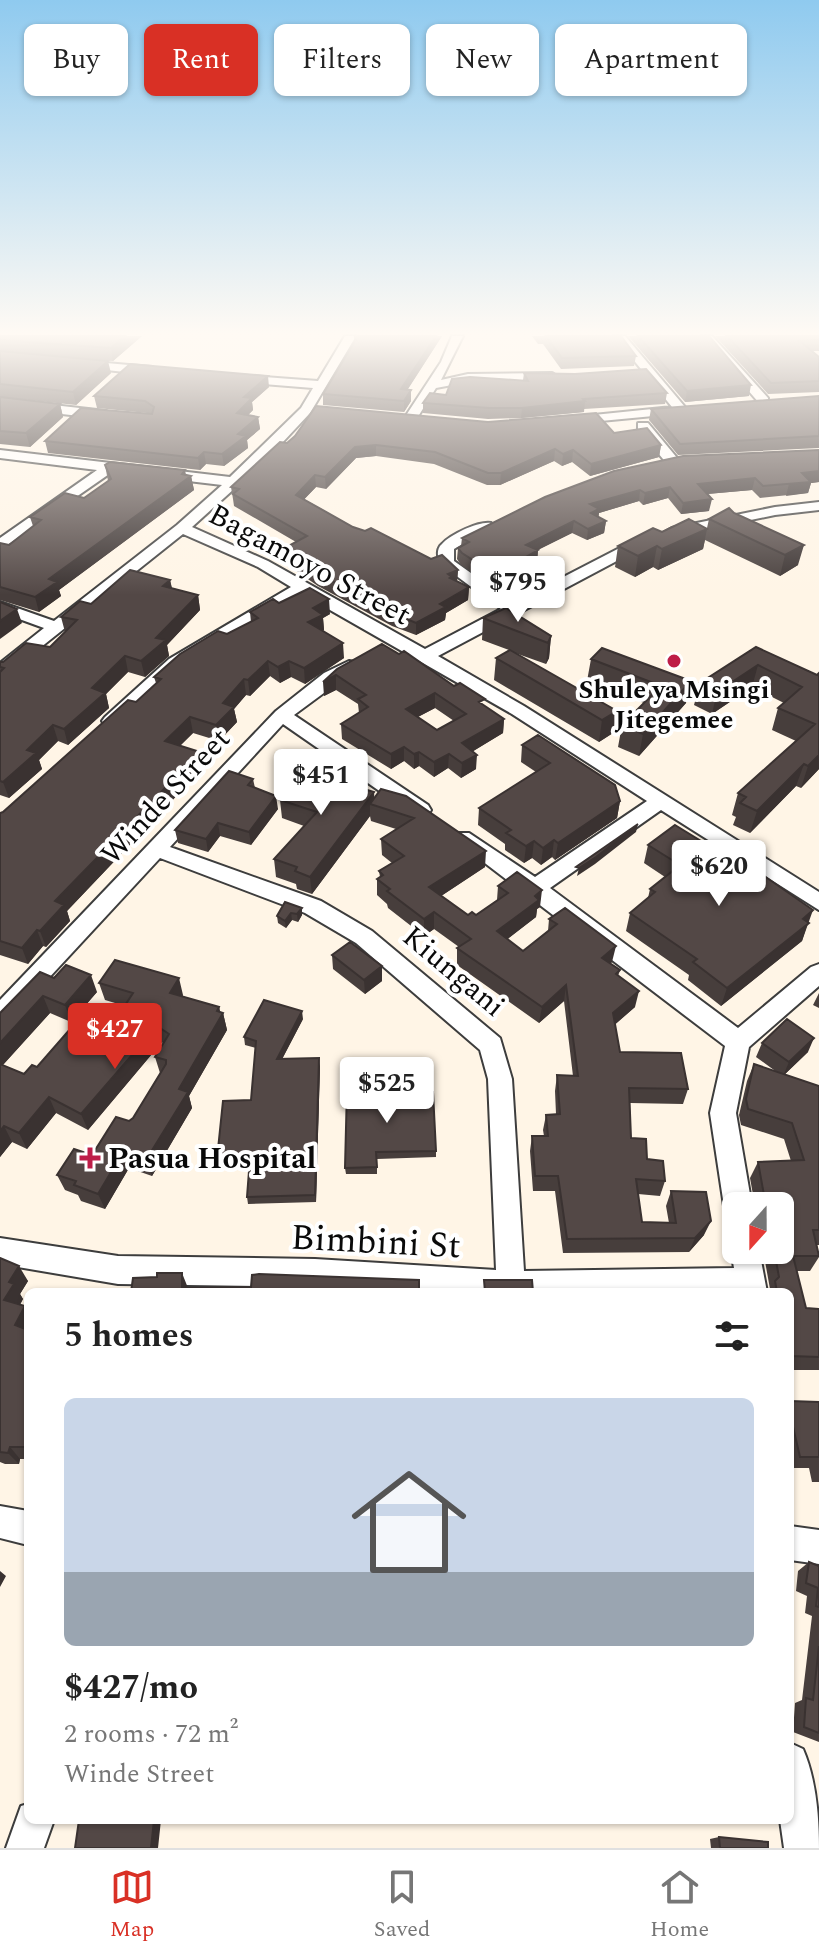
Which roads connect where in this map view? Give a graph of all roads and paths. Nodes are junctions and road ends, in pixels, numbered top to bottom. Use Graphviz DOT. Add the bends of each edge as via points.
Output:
graph roads {
  1 [pos="300,422"];
  2 [pos="641,422"];
  3 [pos="0,454"];
  4 [pos="673,462"];
  5 [pos="110,467"];
  6 [pos="233,482"];
  7 [pos="819,506"];
  8 [pos="496,522"];
  9 [pos="182,528"];
  10 [pos="0,545"];
  11 [pos="303,587"];
  12 [pos="0,607"];
  13 [pos="514,611"];
  14 [pos="56,627"];
  15 [pos="393,641"];
  16 [pos="425,656"];
  17 [pos="0,671"];
  18 [pos="282,715"];
  19 [pos="94,737"];
  20 [pos="661,801"];
  21 [pos="156,849"];
  22 [pos="535,888"];
  23 [pos="819,902"];
  24 [pos="819,973"];
  25 [pos="0,1015"];
  26 [pos="738,1042"];
  27 [pos="736,1192"];
  28 [pos="0,1251"];
  29 [pos="747,1264"];
  30 [pos="511,1285"];
  31 [pos="751,1287"];
  32 [pos="0,1522"];
  33 [pos="24,1527"];
  34 [pos="794,1544"];
  35 [pos="819,1547"];
  36 [pos="794,1788"];
  37 [pos="34,1824"];
  38 [pos="25,1848"];
  39 [pos="803,1848"];
  1 -- 6 [label="street"];
  2 -- 4 [label="street"];
  3 -- 5 [label="street" via="35,453"];
  5 -- 6 [label="street"];
  5 -- 10 [label="street"];
  6 -- 9 [label="street"];
  7 -- 13 [label="street" via="653,536"];
  8 -- 13 [label="street" via="447,547 445,554 454,570"];
  9 -- 11 [label="street, Bagamoyo Street"];
  9 -- 14 [label="street"];
  11 -- 15 [label="street, Bagamoyo Street"];
  11 -- 19 [label="street" via="175,663"];
  12 -- 14 [label="street"];
  13 -- 16 [label="street"];
  14 -- 17 [label="street"];
  15 -- 16 [label="street, Bagamoyo Street"];
  15 -- 18 [label="street, Winde Street" via="330,677"];
  16 -- 20 [label="street, Bagamoyo Street"];
  18 -- 21 [label="street, Winde Street"];
  18 -- 22 [label="street"];
  20 -- 22 [label="street"];
  20 -- 23 [label="street, Bagamoyo Street"];
  21 -- 25 [label="street, Winde Street"];
  21 -- 30 [label="street, Kiungani" via="313,907 364,937 491,1045 500,1079"];
  22 -- 26 [label="street"];
  24 -- 26 [label="street"];
  26 -- 27 [label="street" via="723,1113"];
  28 -- 30 [label="street, Bimbini St" via="118,1270 315,1273"];
  29 -- 31 [label="street"];
  30 -- 31 [label="street, Bimbini St"];
  32 -- 33 [label="street"];
  34 -- 35 [label="street"];
  36 -- 39 [label="street"];
  37 -- 38 [label="street"];
}
